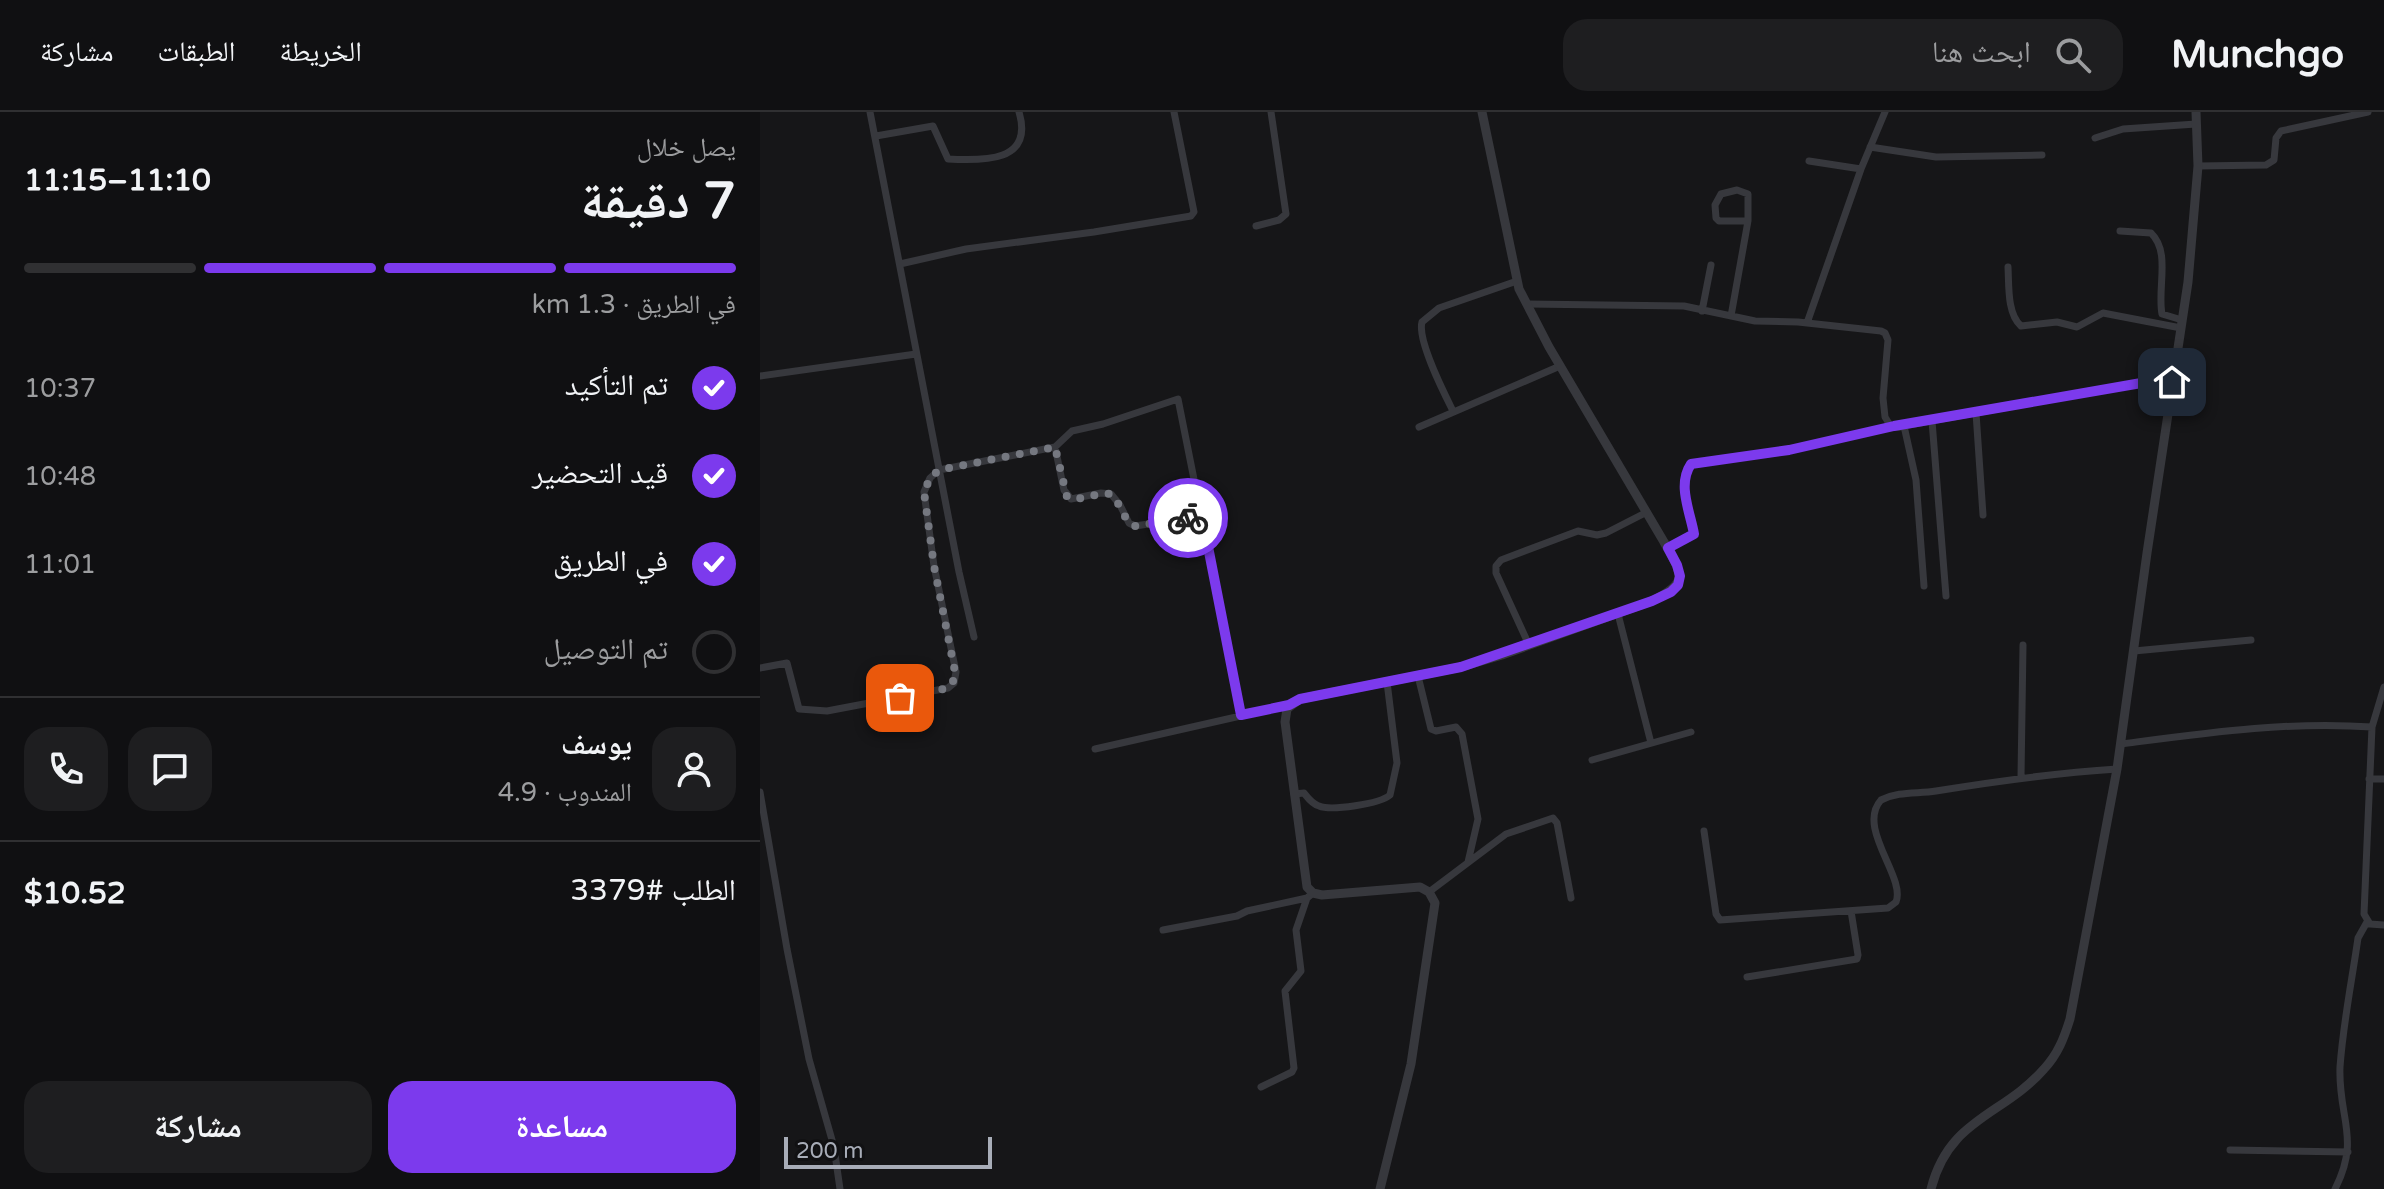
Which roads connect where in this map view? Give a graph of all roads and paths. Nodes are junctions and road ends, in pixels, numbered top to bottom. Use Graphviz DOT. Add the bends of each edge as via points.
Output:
graph roads {
  1 [pos="870,112"];
  2 [pos="1019,112"];
  3 [pos="1174,112"];
  4 [pos="1271,112"];
  5 [pos="1482,112"];
  6 [pos="1885,112"];
  7 [pos="2196,112"];
  8 [pos="2368,112"];
  9 [pos="2196,124"];
  10 [pos="876,136"];
  11 [pos="2095,138"];
  12 [pos="1870,147"];
  13 [pos="2042,155"];
  14 [pos="1809,161"];
  15 [pos="2198,166"];
  16 [pos="1861,169"];
  17 [pos="1748,221"];
  18 [pos="1256,226"];
  19 [pos="2120,231"];
  20 [pos="900,264"];
  21 [pos="1711,265"];
  22 [pos="2008,267"];
  23 [pos="1517,281"];
  24 [pos="1527,304"];
  25 [pos="1702,311"];
  26 [pos="1731,316"];
  27 [pos="1807,323"];
  28 [pos="2182,324"];
  29 [pos="916,354"];
  30 [pos="1560,366"];
  31 [pos="760,376"];
  32 [pos="2172,382"];
  33 [pos="1453,411"];
  34 [pos="1976,413"];
  35 [pos="1932,421"];
  36 [pos="1894,426"];
  37 [pos="1904,426"];
  38 [pos="1419,427"];
  39 [pos="1055,447"];
  40 [pos="939,470"];
  41 [pos="1647,512"];
  42 [pos="1983,515"];
  43 [pos="1202,516"];
  44 [pos="1668,548"];
  45 [pos="1924,586"];
  46 [pos="1946,596"];
  47 [pos="1618,614"];
  48 [pos="974,637"];
  49 [pos="2251,640"];
  50 [pos="1529,645"];
  51 [pos="2023,645"];
  52 [pos="2134,651"];
  53 [pos="760,668"];
  54 [pos="1418,676"];
  55 [pos="1387,682"];
  56 [pos="2384,687"];
  57 [pos="1289,705"];
  58 [pos="1241,715"];
  59 [pos="2372,727"];
  60 [pos="1691,732"];
  61 [pos="1651,743"];
  62 [pos="2121,744"];
  63 [pos="1095,749"];
  64 [pos="1592,760"];
  65 [pos="2117,769"];
  66 [pos="2021,777"];
  67 [pos="2369,779"];
  68 [pos="2384,779"];
  69 [pos="760,792"];
  70 [pos="1294,794"];
  71 [pos="1704,831"];
  72 [pos="1468,862"];
  73 [pos="1429,892"];
  74 [pos="1310,896"];
  75 [pos="1571,898"];
  76 [pos="1851,911"];
  77 [pos="2367,922"];
  78 [pos="2384,925"];
  79 [pos="1163,930"];
  80 [pos="1747,977"];
  81 [pos="1261,1087"];
  82 [pos="2230,1150"];
  83 [pos="2348,1152"];
  84 [pos="840,1189"];
  85 [pos="1380,1189"];
  86 [pos="1931,1189"];
  87 [pos="2335,1189"];
  1 -- 10 [label="street"];
  2 -- 10 [label="street" via="1020,144 1000,155 948,159 933,126"];
  3 -- 20 [label="street" via="1191,216 978,247"];
  4 -- 18 [label="street" via="1286,214"];
  5 -- 23 [label="street"];
  6 -- 12 [label="street"];
  7 -- 9 [label="street"];
  8 -- 15 [label="street" via="2281,131 2274,160 2266,165"];
  9 -- 11 [label="street" via="2123,129"];
  9 -- 15 [label="street"];
  10 -- 20 [label="street"];
  12 -- 13 [label="street" via="1936,157"];
  12 -- 16 [label="street"];
  14 -- 16 [label="street"];
  15 -- 28 [label="street"];
  16 -- 27 [label="street"];
  17 -- 17 [label="street" via="1719,221 1715,205 1721,194 1748,194"];
  17 -- 26 [label="street"];
  19 -- 28 [label="street" via="2151,233 2159,240 2162,314"];
  20 -- 29 [label="street"];
  21 -- 25 [label="street"];
  22 -- 28 [label="street" via="2011,305 2021,326 2057,322 2077,327 2103,313"];
  23 -- 24 [label="street"];
  23 -- 33 [label="street" via="1439,308 1422,322 1421,333"];
  24 -- 25 [label="street" via="1671,305"];
  24 -- 30 [label="street"];
  25 -- 26 [label="street"];
  26 -- 27 [label="street"];
  27 -- 36 [label="street" via="1885,333 1884,412"];
  28 -- 32 [label="street"];
  29 -- 31 [label="street"];
  29 -- 40 [label="street"];
  30 -- 33 [label="street"];
  30 -- 41 [label="street"];
  32 -- 34 [label="street"];
  32 -- 52 [label="street"];
  33 -- 38 [label="street"];
  34 -- 35 [label="street"];
  34 -- 42 [label="street"];
  35 -- 37 [label="street"];
  35 -- 46 [label="street"];
  36 -- 37 [label="street"];
  36 -- 44 [label="street" via="1789,450 1691,464 1684,492 1694,534"];
  37 -- 45 [label="street" via="1916,480"];
  39 -- 40 [label="street"];
  39 -- 43 [label="street" via="1064,490 1071,499 1111,494 1135,526"];
  39 -- 43 [label="street" via="1072,431 1178,399"];
  40 -- 48 [label="street"];
  40 -- 53 [label="street" via="924,492 954,683 900,698 808,711 799,709 787,663"];
  41 -- 44 [label="street"];
  41 -- 50 [label="street" via="1606,533 1578,531 1501,560 1496,573"];
  43 -- 58 [label="street"];
  44 -- 47 [label="street" via="1680,576 1678,585"];
  47 -- 50 [label="street"];
  47 -- 61 [label="street"];
  49 -- 52 [label="street"];
  50 -- 54 [label="street"];
  51 -- 66 [label="street"];
  52 -- 62 [label="street"];
  54 -- 55 [label="street"];
  54 -- 72 [label="street" via="1431,729 1454,727 1462,734 1478,819"];
  55 -- 57 [label="street"];
  55 -- 70 [label="street" via="1397,763 1390,795 1381,801 1327,808 1304,793"];
  56 -- 59 [label="street"];
  57 -- 58 [label="street"];
  57 -- 70 [label="street" via="1285,717"];
  58 -- 63 [label="street"];
  59 -- 62 [label="street" via="2255,726"];
  59 -- 67 [label="street"];
  60 -- 61 [label="street"];
  61 -- 64 [label="street"];
  62 -- 65 [label="street"];
  65 -- 66 [label="street"];
  65 -- 86 [label="street" via="2061,1045 2027,1085 1953,1141"];
  66 -- 76 [label="street" via="1881,800 1874,811 1875,826 1898,899 1888,908"];
  67 -- 68 [label="street"];
  67 -- 77 [label="street"];
  69 -- 84 [label="street" via="809,1059"];
  70 -- 74 [label="street"];
  71 -- 76 [label="street" via="1720,920"];
  72 -- 73 [label="street"];
  72 -- 75 [label="street" via="1510,831 1553,818"];
  73 -- 74 [label="street" via="1415,887"];
  73 -- 85 [label="street" via="1436,909 1411,1064"];
  74 -- 79 [label="street"];
  74 -- 81 [label="street" via="1296,930 1301,971 1285,991 1294,1068"];
  76 -- 80 [label="street" via="1857,959"];
  77 -- 78 [label="street"];
  77 -- 83 [label="street" via="2358,938 2341,1063"];
  82 -- 83 [label="street"];
  83 -- 87 [label="street"];
}
